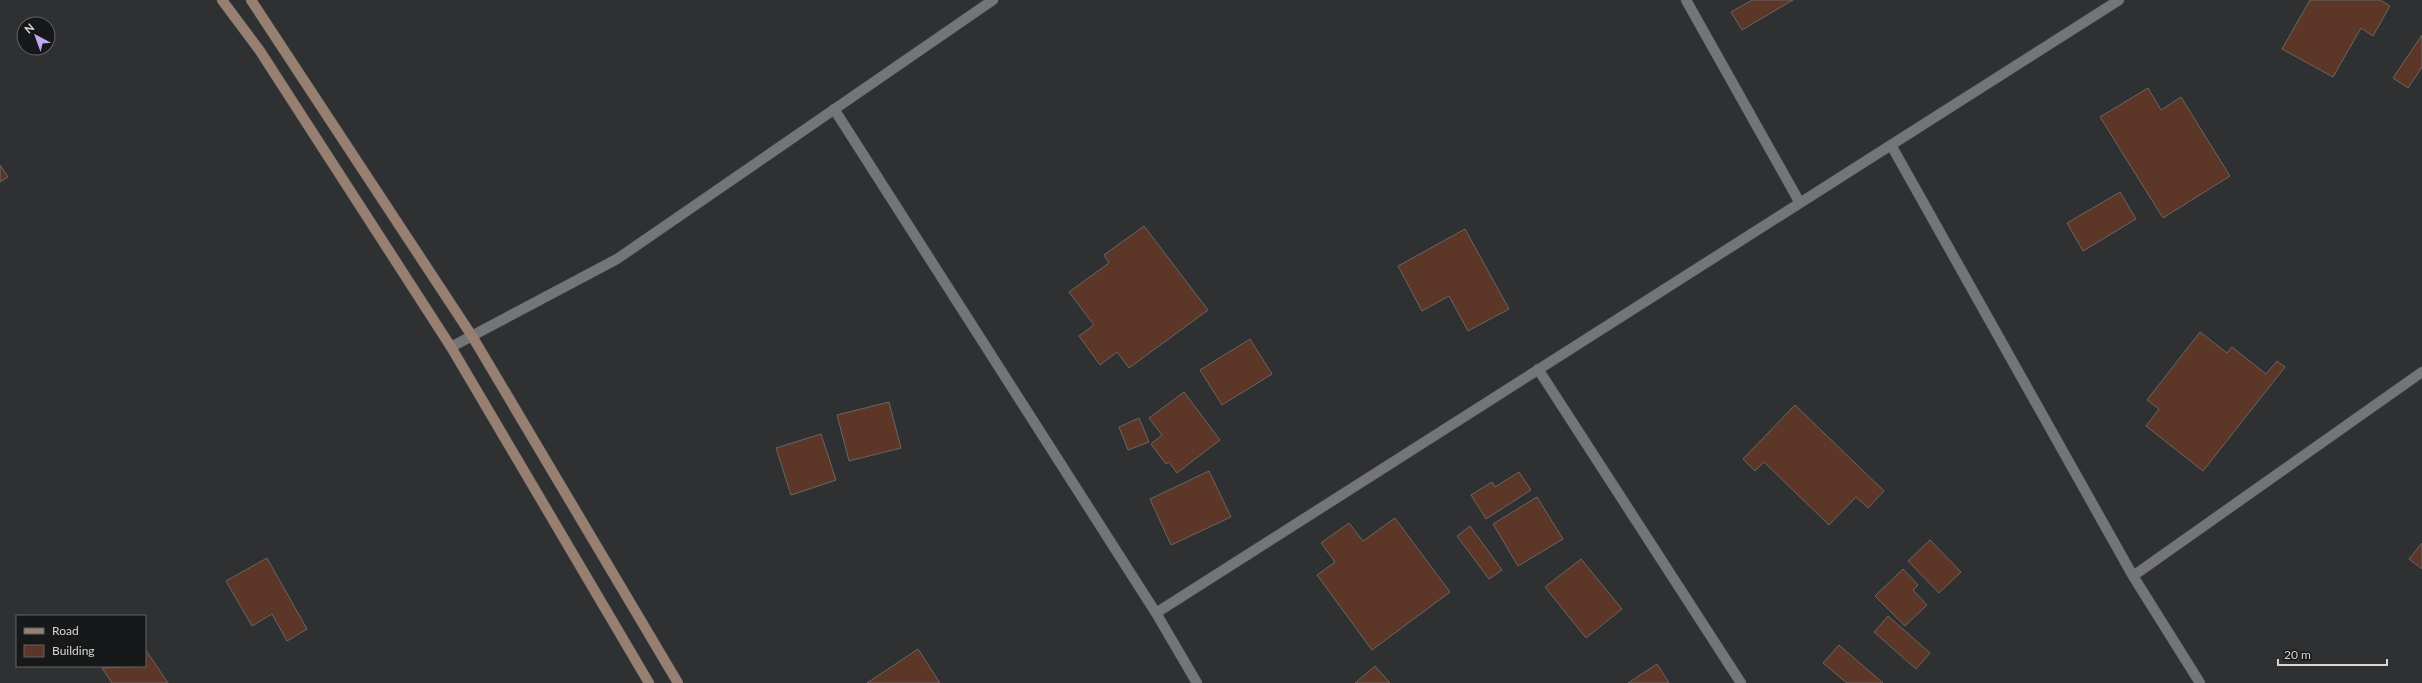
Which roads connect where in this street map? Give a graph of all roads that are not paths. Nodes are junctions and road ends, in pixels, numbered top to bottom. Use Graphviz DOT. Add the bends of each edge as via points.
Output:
graph roads {
  1 [pos="222,0"];
  2 [pos="251,0"];
  3 [pos="993,0"];
  4 [pos="1686,0"];
  5 [pos="2119,0"];
  6 [pos="834,110"];
  7 [pos="1891,145"];
  8 [pos="1800,202"];
  9 [pos="472,336"];
  10 [pos="451,347"];
  11 [pos="1538,370"];
  12 [pos="2422,372"];
  13 [pos="2133,576"];
  14 [pos="1156,613"];
  15 [pos="650,683"];
  16 [pos="678,683"];
  17 [pos="1197,683"];
  18 [pos="1741,683"];
  19 [pos="2200,683"];
  1 -- 10 [label="main road" via="260,51"];
  2 -- 9 [label="main road"];
  3 -- 6 [label="street"];
  4 -- 8 [label="street"];
  5 -- 7 [label="street"];
  6 -- 9 [label="street" via="617,259"];
  6 -- 14 [label="street"];
  7 -- 8 [label="street"];
  7 -- 13 [label="street"];
  8 -- 11 [label="street"];
  9 -- 10 [label="street"];
  9 -- 16 [label="main road"];
  10 -- 15 [label="main road"];
  11 -- 14 [label="street"];
  11 -- 18 [label="street"];
  12 -- 13 [label="street"];
  13 -- 19 [label="street"];
  14 -- 17 [label="street"];
}
